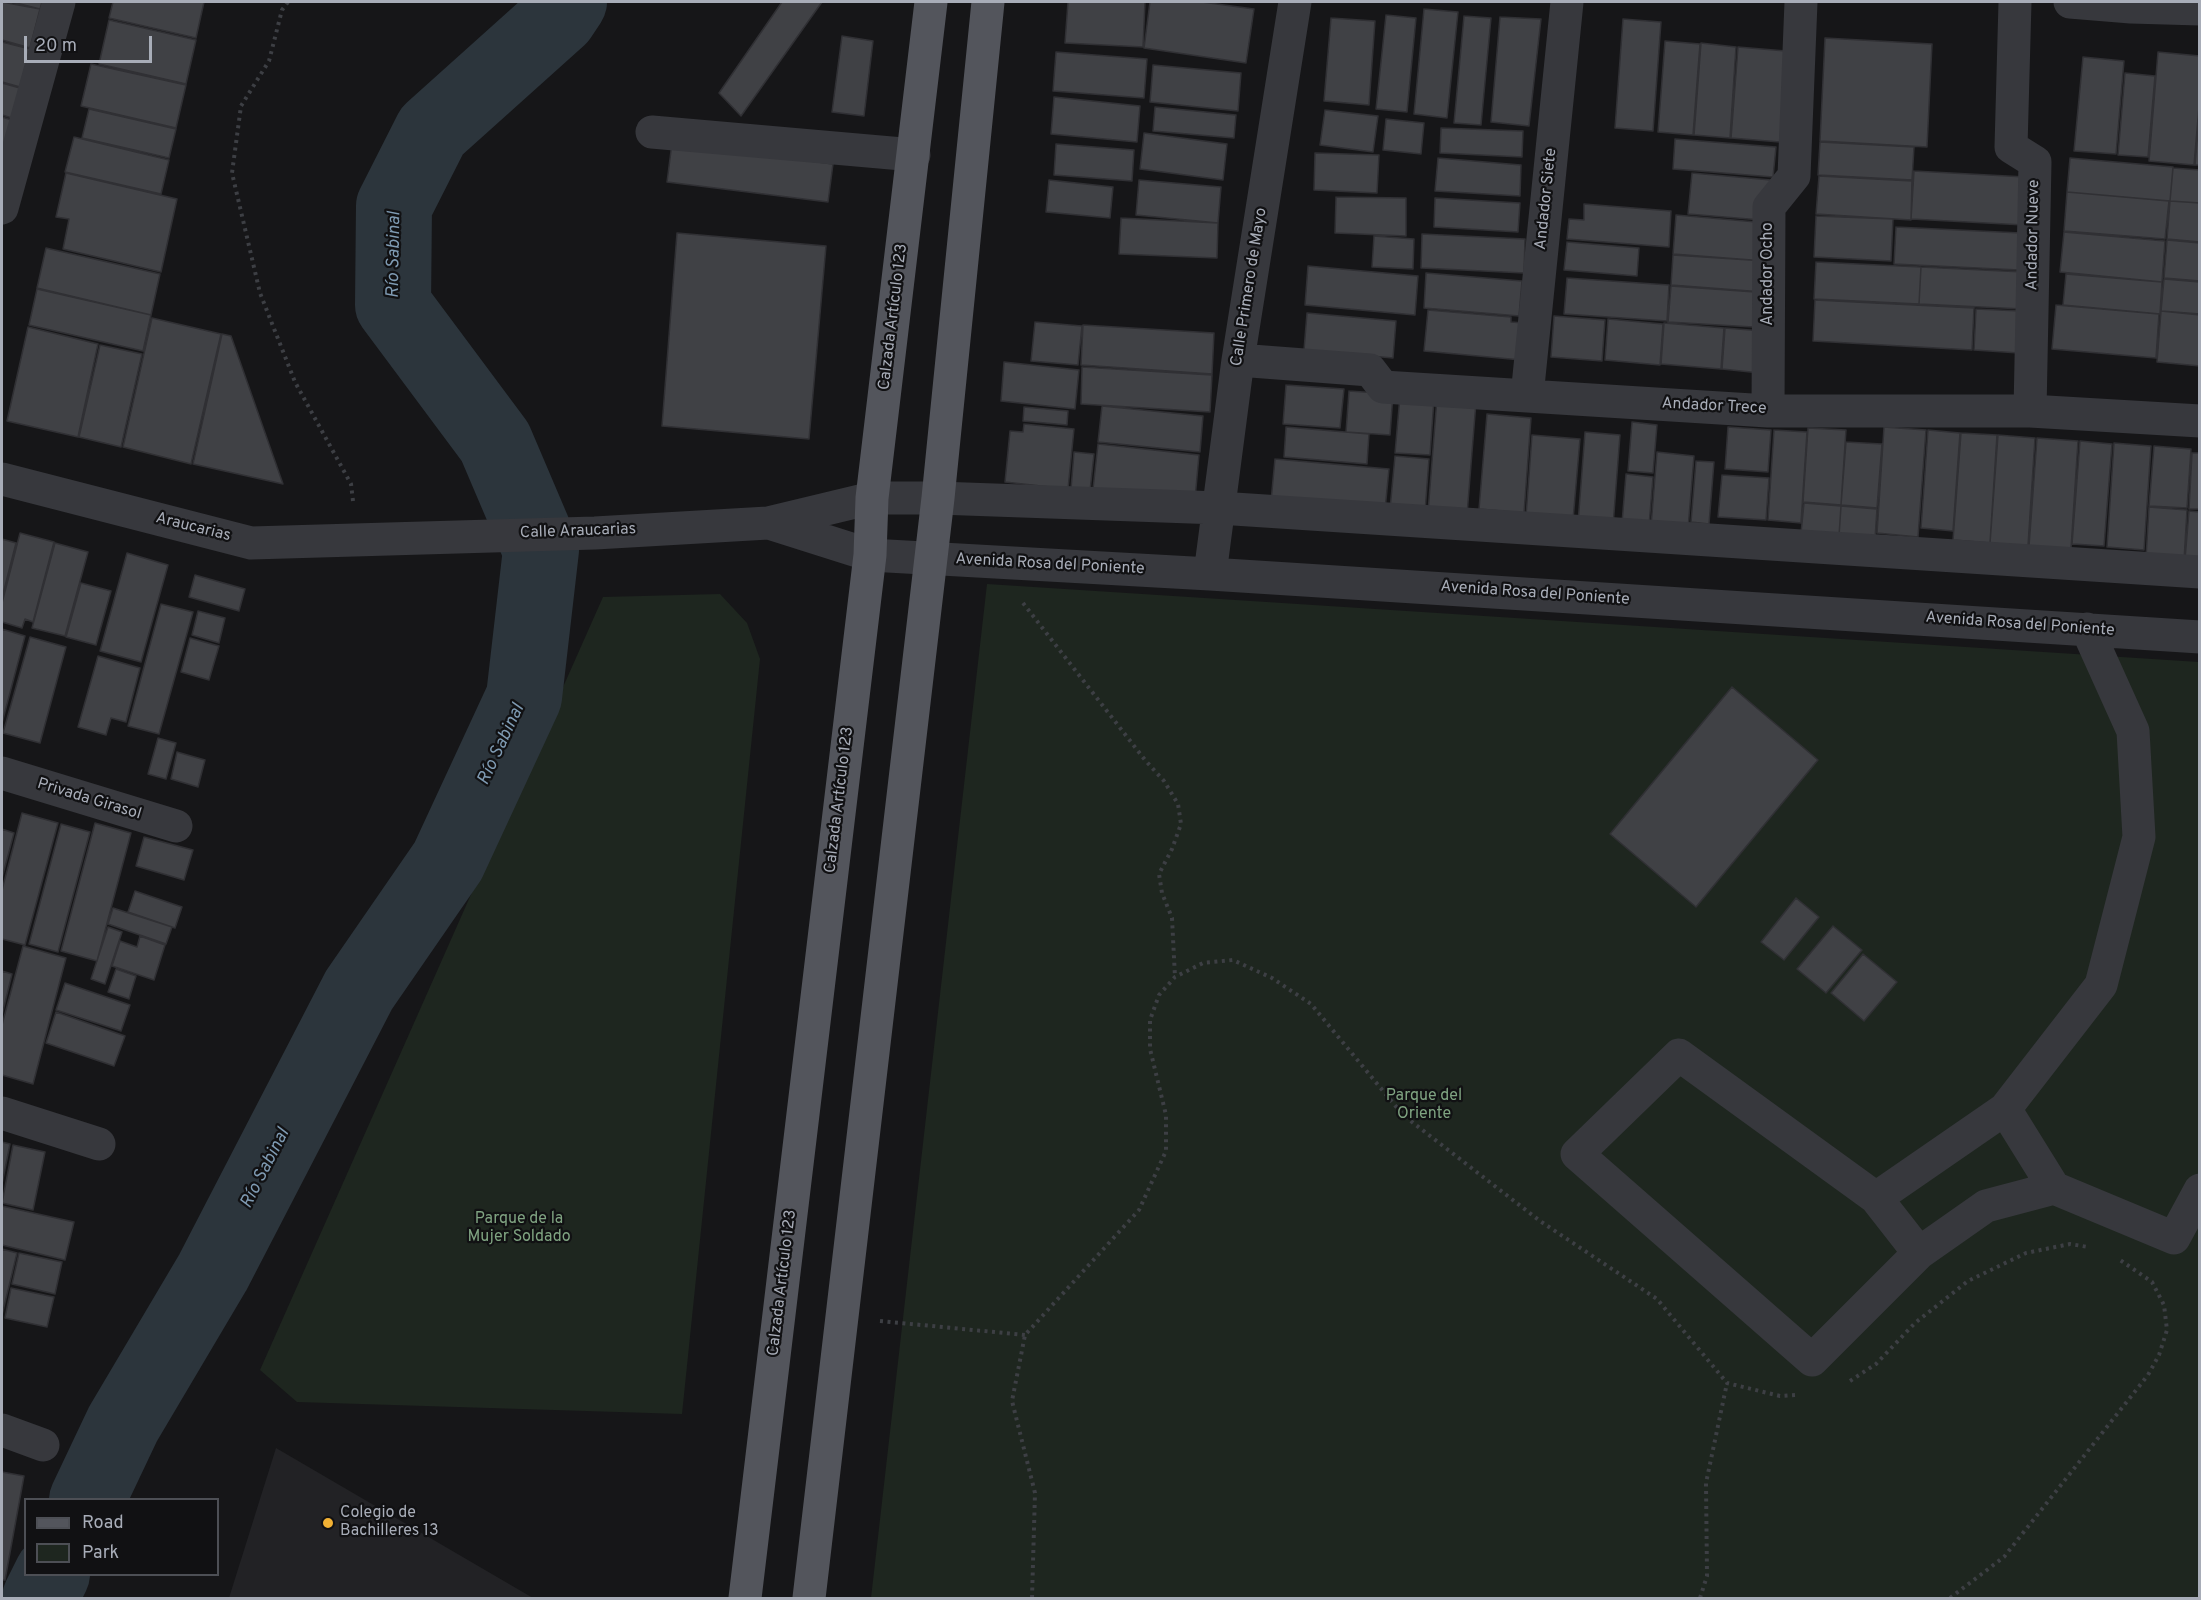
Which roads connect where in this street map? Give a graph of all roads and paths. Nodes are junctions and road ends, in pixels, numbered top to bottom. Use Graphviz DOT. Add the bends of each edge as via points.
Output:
graph roads {
  1 [pos="59,2"];
  2 [pos="288,2"];
  3 [pos="931,2"];
  4 [pos="988,2"];
  5 [pos="1295,2"];
  6 [pos="1567,2"];
  7 [pos="1801,2"];
  8 [pos="2014,2"];
  9 [pos="2070,2"];
  10 [pos="2131,4"];
  11 [pos="2199,9"];
  12 [pos="652,132"];
  13 [pos="914,155"];
  14 [pos="2,208"];
  15 [pos="1238,360"];
  16 [pos="1527,396"];
  17 [pos="1768,411"];
  18 [pos="2030,411"];
  19 [pos="2199,421"];
  20 [pos="2,479"];
  21 [pos="872,498"];
  22 [pos="938,498"];
  23 [pos="1219,508"];
  24 [pos="768,523"];
  25 [pos="388,539"];
  26 [pos="356,540"];
  27 [pos="870,555"];
  28 [pos="931,558"];
  29 [pos="991,561"];
  30 [pos="2199,572"];
  31 [pos="1210,574"];
  32 [pos="2087,629"];
  33 [pos="2199,637"];
  34 [pos="2,773"];
  35 [pos="176,826"];
  36 [pos="1175,976"];
  37 [pos="2005,1109"];
  38 [pos="2,1113"];
  39 [pos="99,1144"];
  40 [pos="2054,1188"];
  41 [pos="2199,1190"];
  42 [pos="1876,1198"];
  43 [pos="2097,1249"];
  44 [pos="1919,1253"];
  45 [pos="2115,1257"];
  46 [pos="842,1317"];
  47 [pos="1025,1335"];
  48 [pos="1848,1382"];
  49 [pos="1727,1383"];
  50 [pos="1800,1395"];
  51 [pos="2,1430"];
  52 [pos="43,1445"];
  53 [pos="745,1599"];
  54 [pos="809,1599"];
  55 [pos="1032,1599"];
  56 [pos="1700,1599"];
  57 [pos="1950,1599"];
  1 -- 14 [label="street"];
  2 -- 26 [label="path" via="282,10 268,61 241,106 232,173 260,293 295,382 351,484"];
  3 -- 13 [label="main road, Calzada Artículo 123"];
  4 -- 22 [label="main road"];
  5 -- 15 [label="street, Calle Primero de Mayo"];
  6 -- 16 [label="street, Andador Siete"];
  7 -- 17 [label="street, Andador Ocho" via="1794,176 1769,207"];
  8 -- 18 [label="street, Andador Nueve" via="2011,147 2035,162"];
  9 -- 10 [label="street"];
  10 -- 11 [label="street"];
  12 -- 13 [label="street"];
  13 -- 21 [label="main road, Calzada Artículo 123"];
  15 -- 16 [label="street, Andador Trece" via="1370,370 1383,387"];
  15 -- 23 [label="street, Calle Primero de Mayo"];
  16 -- 17 [label="street, Andador Trece"];
  17 -- 18 [label="street, Andador Trece"];
  18 -- 19 [label="street, Andador Trece"];
  20 -- 26 [label="street, Araucarias" via="251,543"];
  21 -- 22 [label="street"];
  21 -- 24 [label="street, Calle Araucarias"];
  21 -- 27 [label="main road, Calzada Artículo 123"];
  22 -- 23 [label="street"];
  22 -- 28 [label="main road"];
  23 -- 30 [label="street"];
  23 -- 31 [label="street, Calle Primero de Mayo"];
  24 -- 25 [label="street, Calle Araucarias"];
  24 -- 27 [label="street, Calle Araucarias"];
  25 -- 26 [label="street, Araucarias"];
  27 -- 28 [label="street, Avenida Rosa del Poniente"];
  27 -- 53 [label="main road, Calzada Artículo 123"];
  28 -- 29 [label="street, Avenida Rosa del Poniente"];
  28 -- 46 [label="main road"];
  29 -- 31 [label="street, Avenida Rosa del Poniente"];
  29 -- 36 [label="path" via="1178,804 1181,824 1159,874 1172,918"];
  31 -- 32 [label="street, Avenida Rosa del Poniente"];
  32 -- 33 [label="street, Avenida Rosa del Poniente"];
  32 -- 37 [label="street" via="2133,731 2139,837 2101,985"];
  34 -- 35 [label="street, Privada Girasol"];
  36 -- 47 [label="path" via="1159,995 1150,1020 1150,1048 1166,1115 1166,1151 1139,1210"];
  36 -- 49 [label="path" via="1203,963 1233,960 1272,978 1311,1004 1403,1115 1540,1221 1656,1299"];
  37 -- 40 [label="street"];
  37 -- 42 [label="street"];
  38 -- 39 [label="street"];
  40 -- 41 [label="street" via="2174,1238"];
  40 -- 44 [label="street" via="1986,1206"];
  42 -- 44 [label="street"];
  42 -- 44 [label="street" via="1678,1055 1577,1154 1812,1360"];
  43 -- 48 [label="path" via="2070,1244 2026,1253 1968,1281 1915,1323 1876,1364"];
  45 -- 57 [label="path" via="2152,1282 2164,1305 2167,1330 2159,1355 2148,1375 2004,1557"];
  46 -- 47 [label="path"];
  46 -- 54 [label="main road"];
  47 -- 55 [label="path" via="1012,1401 1035,1492"];
  49 -- 50 [label="path" via="1780,1396"];
  49 -- 56 [label="path" via="1706,1483 1707,1576"];
  51 -- 52 [label="street"];
}
